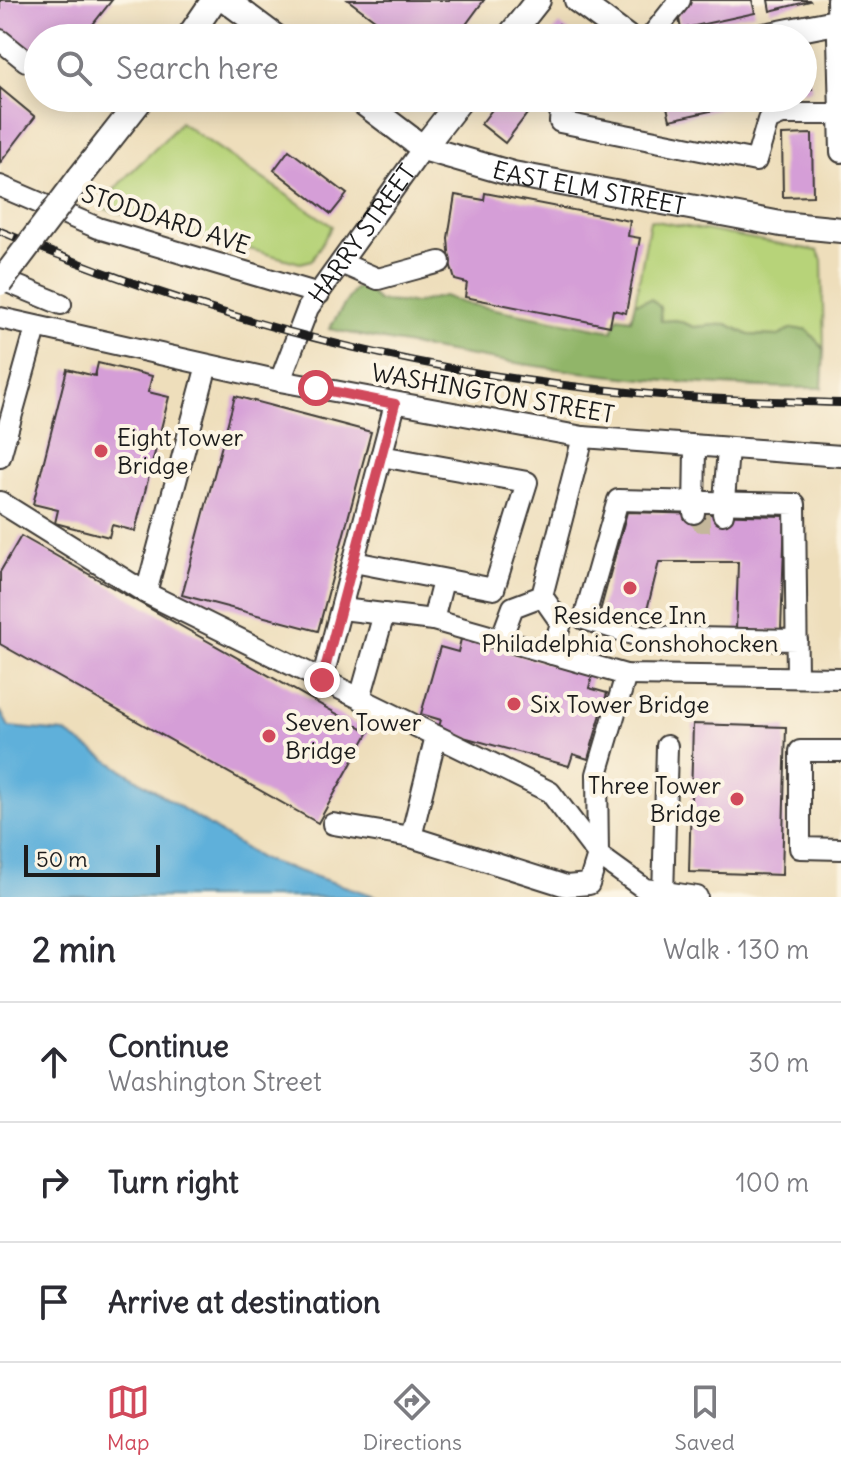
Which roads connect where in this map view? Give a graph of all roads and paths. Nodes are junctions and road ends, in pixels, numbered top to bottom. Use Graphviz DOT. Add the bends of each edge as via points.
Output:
graph roads {
  1 [pos="214,0"];
  2 [pos="226,0"];
  3 [pos="538,0"];
  4 [pos="577,0"];
  5 [pos="669,4"];
  6 [pos="838,14"];
  7 [pos="198,24"];
  8 [pos="258,24"];
  9 [pos="519,24"];
  10 [pos="609,24"];
  11 [pos="658,24"];
  12 [pos="803,24"];
  13 [pos="0,40"];
  14 [pos="24,59"];
  15 [pos="131,112"];
  16 [pos="375,112"];
  17 [pos="451,112"];
  18 [pos="561,112"];
  19 [pos="840,114"];
  20 [pos="423,148"];
  21 [pos="841,152"];
  22 [pos="0,186"];
  23 [pos="841,230"];
  24 [pos="440,262"];
  25 [pos="341,263"];
  26 [pos="0,281"];
  27 [pos="319,294"];
  28 [pos="61,304"];
  29 [pos="0,318"];
  30 [pos="36,328"];
  31 [pos="207,365"];
  32 [pos="280,381"];
  33 [pos="7,402"];
  34 [pos="395,404"];
  35 [pos="583,437"];
  36 [pos="695,447"];
  37 [pos="728,449"];
  38 [pos="381,456"];
  39 [pos="841,456"];
  40 [pos="0,457"];
  41 [pos="0,502"];
  42 [pos="693,508"];
  43 [pos="724,508"];
  44 [pos="354,562"];
  45 [pos="443,581"];
  46 [pos="146,593"];
  47 [pos="542,596"];
  48 [pos="342,609"];
  49 [pos="384,614"];
  50 [pos="433,620"];
  51 [pos="501,639"];
  52 [pos="797,640"];
  53 [pos="552,654"];
  54 [pos="626,675"];
  55 [pos="797,677"];
  56 [pos="841,678"];
  57 [pos="322,680"];
  58 [pos="360,698"];
  59 [pos="436,736"];
  60 [pos="667,746"];
  61 [pos="841,751"];
  62 [pos="333,824"];
  63 [pos="411,837"];
  64 [pos="841,849"];
  65 [pos="598,855"];
  66 [pos="663,895"];
  67 [pos="697,897"];
  1 -- 7 [label="main road"];
  2 -- 8 [label="main road"];
  3 -- 9 [label="main road"];
  4 -- 10 [label="main road"];
  5 -- 11 [label="street"];
  6 -- 12 [label="main road"];
  6 -- 19 [label="street"];
  13 -- 14 [label="street"];
  15 -- 26 [label="main road, bridge"];
  16 -- 20 [label="main road, EAST ELM STREET"];
  17 -- 20 [label="main road, HARRY STREET"];
  18 -- 19 [label="street" via="560,122 756,161 768,120 782,114"];
  19 -- 21 [label="street"];
  20 -- 23 [label="main road, EAST ELM STREET" via="513,174 781,224"];
  20 -- 25 [label="street, HARRY STREET"];
  22 -- 27 [label="street, STODDARD AVE" via="98,228"];
  24 -- 25 [label="street" via="378,279"];
  25 -- 27 [label="street, HARRY STREET"];
  26 -- 28 [label="street"];
  27 -- 32 [label="street, HARRY STREET" via="295,335"];
  29 -- 30 [label="street, WASHINGTON STREET"];
  30 -- 31 [label="street, WASHINGTON STREET"];
  30 -- 33 [label="street"];
  31 -- 32 [label="street, WASHINGTON STREET"];
  31 -- 46 [label="street"];
  32 -- 34 [label="street, WASHINGTON STREET"];
  33 -- 40 [label="street"];
  34 -- 35 [label="street, WASHINGTON STREET"];
  34 -- 38 [label="street"];
  35 -- 36 [label="street, WASHINGTON STREET"];
  35 -- 47 [label="street"];
  36 -- 37 [label="street, WASHINGTON STREET"];
  36 -- 42 [label="street"];
  37 -- 39 [label="street, WASHINGTON STREET"];
  37 -- 43 [label="street"];
  38 -- 44 [label="street"];
  38 -- 45 [label="street" via="527,482 494,589"];
  41 -- 46 [label="street"];
  42 -- 43 [label="street"];
  42 -- 52 [label="street" via="618,500 584,619 642,637"];
  43 -- 52 [label="street" via="795,504"];
  44 -- 45 [label="street"];
  44 -- 48 [label="street"];
  45 -- 50 [label="street"];
  46 -- 57 [label="street"];
  47 -- 51 [label="street" via="513,607"];
  47 -- 53 [label="street" via="561,623"];
  48 -- 49 [label="street"];
  48 -- 57 [label="street"];
  49 -- 50 [label="street"];
  49 -- 58 [label="street"];
  50 -- 51 [label="street"];
  51 -- 53 [label="street"];
  52 -- 55 [label="street"];
  53 -- 54 [label="street"];
  54 -- 55 [label="street"];
  54 -- 65 [label="street" via="597,774"];
  55 -- 56 [label="street"];
  57 -- 58 [label="street"];
  58 -- 59 [label="street"];
  59 -- 63 [label="street"];
  59 -- 65 [label="street" via="550,792"];
  60 -- 66 [label="street"];
  61 -- 64 [label="street" via="800,751 800,848"];
  62 -- 63 [label="street"];
  63 -- 65 [label="street" via="566,886 589,884"];
  65 -- 66 [label="street" via="645,889"];
  66 -- 67 [label="street"];
}
